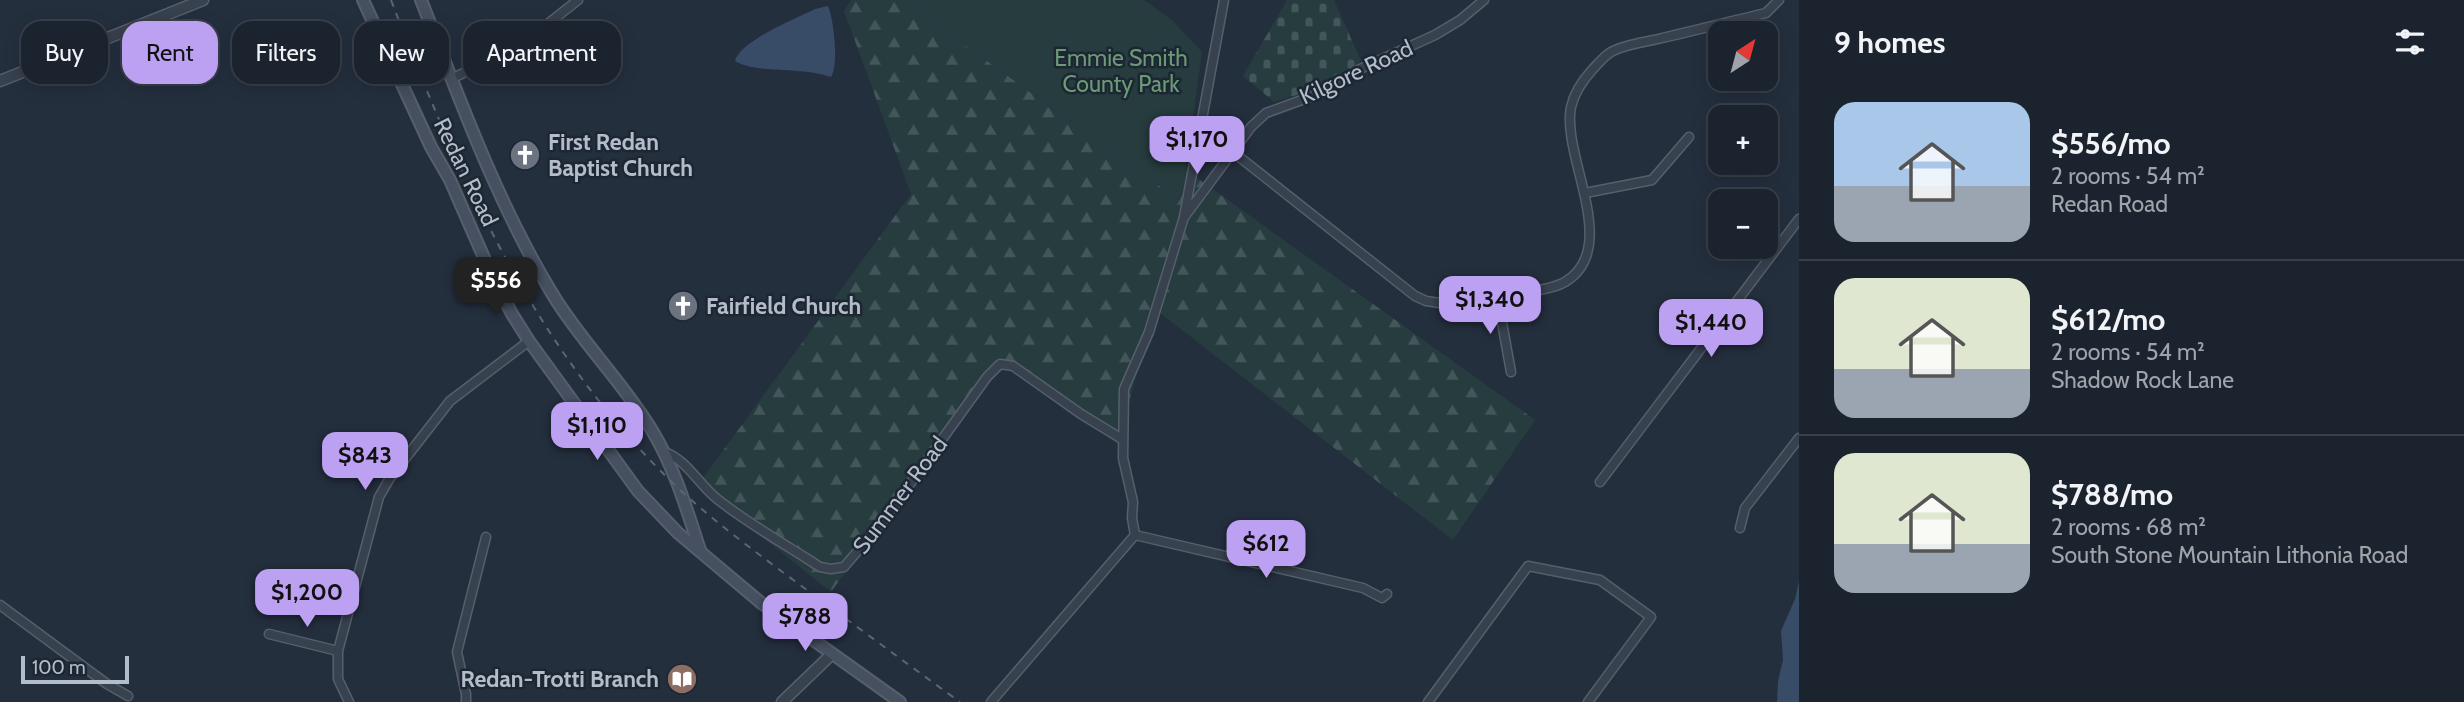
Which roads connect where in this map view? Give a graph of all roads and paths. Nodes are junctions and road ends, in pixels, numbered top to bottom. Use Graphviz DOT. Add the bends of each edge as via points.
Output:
graph roads {
  1 [pos="204,0"];
  2 [pos="363,0"];
  3 [pos="421,0"];
  4 [pos="578,0"];
  5 [pos="1224,0"];
  6 [pos="1484,0"];
  7 [pos="1779,0"];
  8 [pos="452,79"];
  9 [pos="0,81"];
  10 [pos="1198,136"];
  11 [pos="1689,137"];
  12 [pos="1233,152"];
  13 [pos="1585,193"];
  14 [pos="1184,217"];
  15 [pos="1799,219"];
  16 [pos="1497,295"];
  17 [pos="529,341"];
  18 [pos="1511,372"];
  19 [pos="1799,438"];
  20 [pos="1122,439"];
  21 [pos="664,452"];
  22 [pos="1600,482"];
  23 [pos="1740,528"];
  24 [pos="1135,535"];
  25 [pos="486,537"];
  26 [pos="700,550"];
  27 [pos="1387,594"];
  28 [pos="0,605"];
  29 [pos="269,634"];
  30 [pos="338,651"];
  31 [pos="832,654"];
  32 [pos="128,696"];
  33 [pos="349,702"];
  34 [pos="466,702"];
  35 [pos="782,702"];
  36 [pos="900,702"];
  37 [pos="991,702"];
  38 [pos="1428,702"];
  39 [pos="1588,702"];
  1 -- 9 [label="street"];
  2 -- 17 [label="main road, Redan Road" via="494,281"];
  3 -- 8 [label="main road"];
  4 -- 8 [label="street" via="521,45"];
  5 -- 10 [label="street"];
  6 -- 12 [label="street, Kilgore Road" via="1435,35 1357,70 1329,90 1266,113"];
  7 -- 13 [label="street" via="1766,13 1612,51 1602,59 1580,85 1571,106 1573,148"];
  8 -- 21 [label="main road" via="538,269"];
  10 -- 12 [label="street"];
  10 -- 14 [label="street"];
  11 -- 13 [label="street" via="1653,180"];
  12 -- 14 [label="street, Kilgore Road"];
  12 -- 16 [label="street" via="1416,296 1440,303"];
  13 -- 16 [label="street" via="1588,252 1572,277 1563,284"];
  14 -- 20 [label="street" via="1149,332 1124,389"];
  15 -- 22 [label="street"];
  16 -- 18 [label="street"];
  17 -- 26 [label="main road, Redan Road" via="638,491"];
  17 -- 30 [label="street" via="450,401 390,478 373,514"];
  19 -- 23 [label="street" via="1745,508"];
  20 -- 21 [label="street, Summer Road" via="1013,366 1000,364 867,541 844,567 831,569 820,567 719,500 676,456"];
  20 -- 24 [label="street"];
  21 -- 26 [label="main road"];
  24 -- 27 [label="street" via="1363,588 1382,598"];
  24 -- 37 [label="street"];
  25 -- 34 [label="street" via="457,652"];
  26 -- 31 [label="main road, Redan Road" via="760,602"];
  28 -- 32 [label="street"];
  29 -- 30 [label="street"];
  30 -- 33 [label="street" via="338,679"];
  31 -- 35 [label="street"];
  31 -- 36 [label="main road, Redan Road"];
  38 -- 39 [label="street" via="1528,566 1600,580 1651,617"];
}
